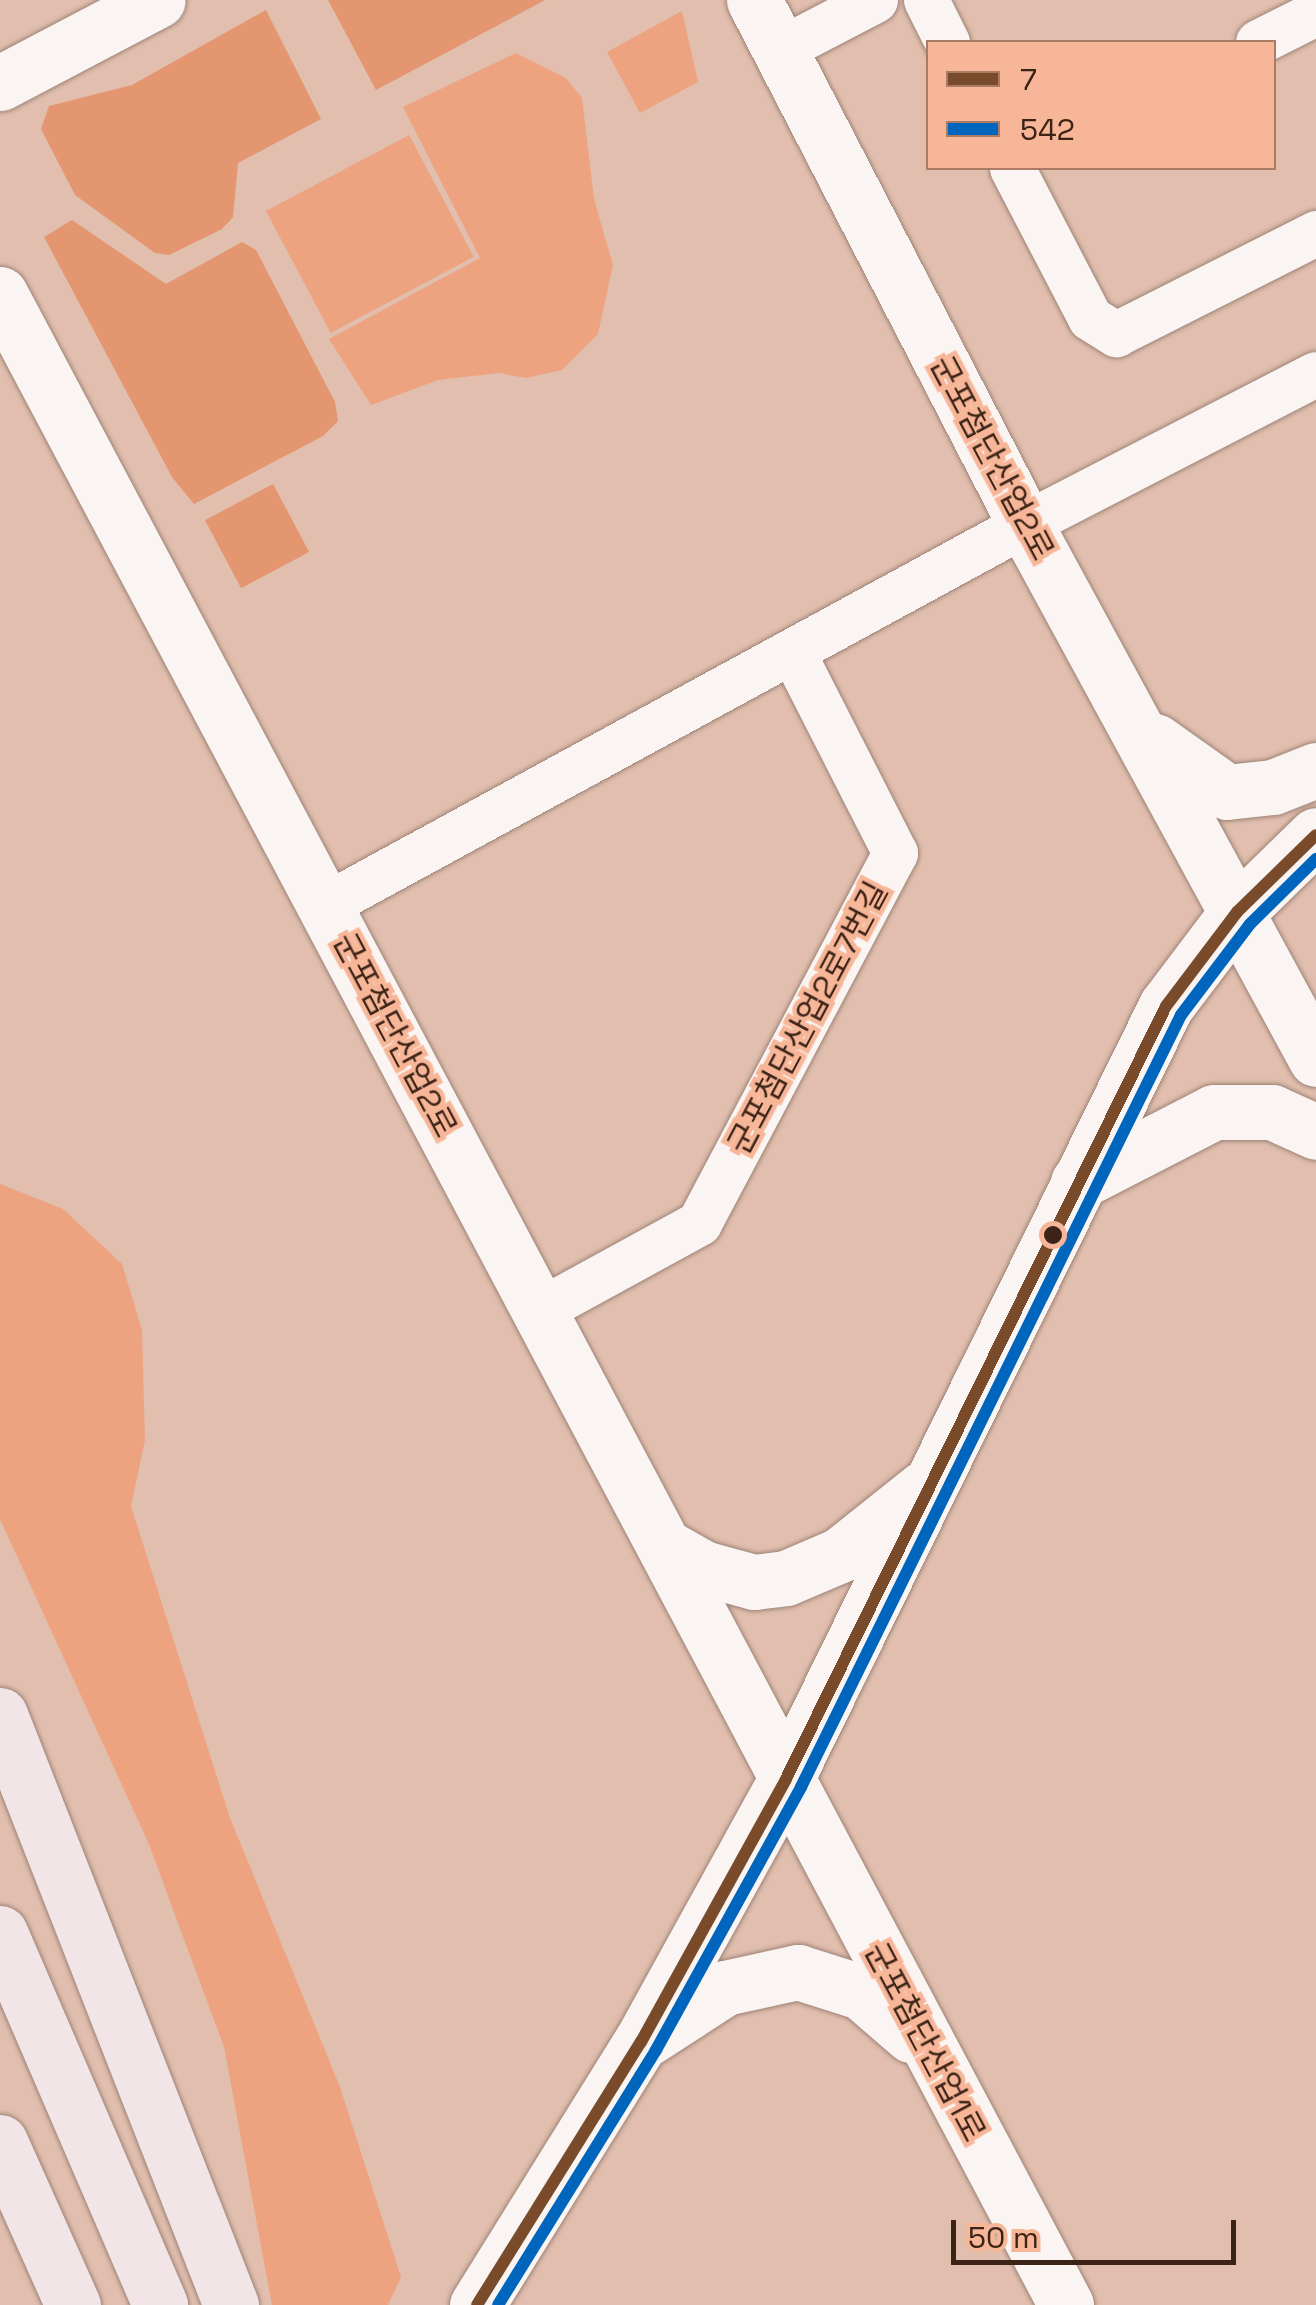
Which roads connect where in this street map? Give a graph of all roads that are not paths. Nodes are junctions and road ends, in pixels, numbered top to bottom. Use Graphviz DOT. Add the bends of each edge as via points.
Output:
graph roads {
  1 [pos="158,0"];
  2 [pos="754,0"];
  3 [pos="875,0"];
  4 [pos="926,0"];
  5 [pos="1316,14"];
  6 [pos="946,40"];
  7 [pos="1262,40"];
  8 [pos="781,49"];
  9 [pos="0,84"];
  10 [pos="1013,170"];
  11 [pos="1316,233"];
  12 [pos="0,294"];
  13 [pos="1316,374"];
  14 [pos="1025,524"];
  15 [pos="793,653"];
  16 [pos="1136,724"];
  17 [pos="1316,770"];
  18 [pos="1316,834"];
  19 [pos="326,905"];
  20 [pos="1237,912"];
  21 [pos="1316,1059"];
  22 [pos="1316,1132"];
  23 [pos="1078,1182"];
  24 [pos="542,1309"];
  25 [pos="934,1480"];
  26 [pos="666,1547"];
  27 [pos="0,1715"];
  28 [pos="786,1779"];
  29 [pos="0,1933"];
  30 [pos="642,2042"];
  31 [pos="932,2058"];
  32 [pos="0,2142"];
  33 [pos="72,2305"];
  34 [pos="160,2305"];
  35 [pos="230,2305"];
  36 [pos="477,2305"];
  37 [pos="1066,2305"];
  1 -- 9 [label="street"];
  2 -- 8 [label="street, 군포첨단산업2로"];
  3 -- 8 [label="street"];
  4 -- 6 [label="street"];
  5 -- 7 [label="street"];
  8 -- 14 [label="street, 군포첨단산업2로"];
  10 -- 11 [label="street" via="1090,318 1116,334"];
  12 -- 19 [label="street, 군포첨단산업2로"];
  13 -- 14 [label="street"];
  14 -- 15 [label="street"];
  14 -- 16 [label="street, 군포첨단산업2로"];
  15 -- 19 [label="street"];
  15 -- 24 [label="street, 군포첨단산업2로7번길" via="895,853 699,1223"];
  16 -- 17 [label="street" via="1223,791 1272,787"];
  16 -- 20 [label="street, 군포첨단산업2로"];
  18 -- 20 [label="street"];
  19 -- 24 [label="street, 군포첨단산업2로"];
  20 -- 21 [label="street"];
  20 -- 23 [label="street" via="1166,1006"];
  22 -- 23 [label="street" via="1272,1112 1214,1112"];
  23 -- 25 [label="street"];
  24 -- 26 [label="street, 군포첨단산업2로"];
  25 -- 26 [label="street" via="840,1555 786,1578 754,1582 703,1568"];
  25 -- 28 [label="street"];
  26 -- 28 [label="street, 군포첨단산업2로"];
  27 -- 35 [label="highway"];
  28 -- 30 [label="street"];
  28 -- 31 [label="street, 군포첨단산업1로"];
  29 -- 34 [label="highway"];
  30 -- 31 [label="street" via="725,1988 798,1972 861,1992"];
  30 -- 36 [label="street"];
  31 -- 37 [label="street, 군포첨단산업1로"];
  32 -- 33 [label="highway"];
}
